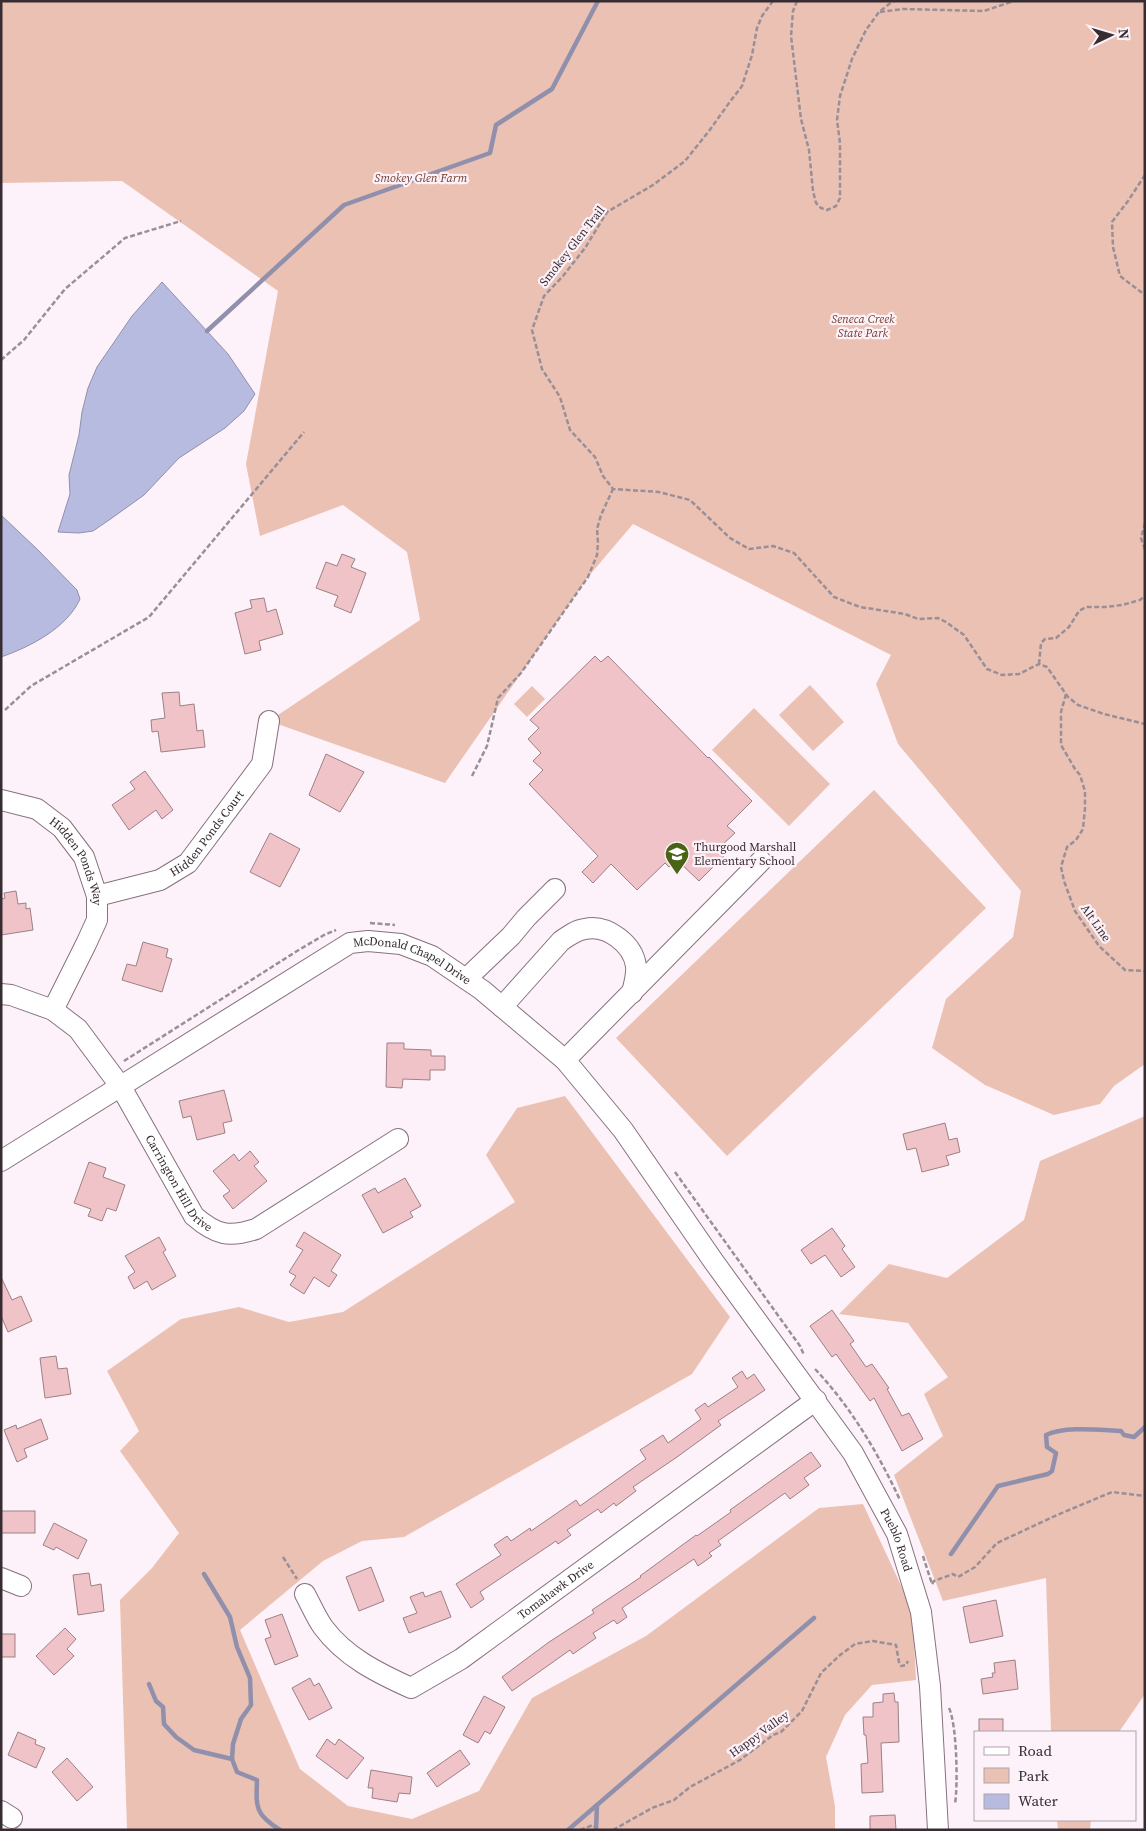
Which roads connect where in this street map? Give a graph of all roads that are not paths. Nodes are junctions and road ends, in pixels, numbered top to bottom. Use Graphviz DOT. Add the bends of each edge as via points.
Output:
graph roads {
  1 [pos="268,721"];
  2 [pos="1,800"];
  3 [pos="760,861"];
  4 [pos="555,889"];
  5 [pos="97,896"];
  6 [pos="466,979"];
  7 [pos="632,993"];
  8 [pos="1,994"];
  9 [pos="502,1006"];
  10 [pos="53,1010"];
  11 [pos="566,1060"];
  12 [pos="121,1087"];
  13 [pos="398,1139"];
  14 [pos="1,1162"];
  15 [pos="736,1293"];
  16 [pos="816,1400"];
  17 [pos="1,1578"];
  18 [pos="21,1586"];
  19 [pos="305,1594"];
  20 [pos="938,1830"];
  1 -- 5 [label="street, Hidden Ponds Court" via="262,764 188,863 160,880"];
  2 -- 5 [label="street, Hidden Ponds Way" via="37,809 62,828 84,857"];
  3 -- 7 [label="street"];
  4 -- 6 [label="street"];
  5 -- 10 [label="street, Hidden Ponds Way" via="96,920"];
  6 -- 9 [label="street, McDonald Chapel Drive"];
  6 -- 12 [label="street, McDonald Chapel Drive" via="432,956 400,944 350,943"];
  7 -- 9 [label="street" via="636,965 626,945 614,934 585,928 561,942"];
  7 -- 11 [label="street"];
  8 -- 10 [label="street, Carrington Hill Drive"];
  9 -- 11 [label="street, McDonald Chapel Drive"];
  10 -- 12 [label="street, Carrington Hill Drive" via="78,1029"];
  11 -- 15 [label="street, McDonald Chapel Drive" via="623,1130"];
  12 -- 13 [label="street, Carrington Hill Drive" via="194,1216 208,1228 222,1234 241,1234 256,1229"];
  12 -- 14 [label="street, McDonald Chapel Drive"];
  15 -- 16 [label="street, Pueblo Road"];
  16 -- 19 [label="street, Tomahawk Drive" via="461,1658 411,1688 362,1663 342,1648 323,1627"];
  16 -- 20 [label="street, Pueblo Road" via="853,1453 896,1534 919,1604 930,1686"];
  17 -- 18 [label="street"];
}
